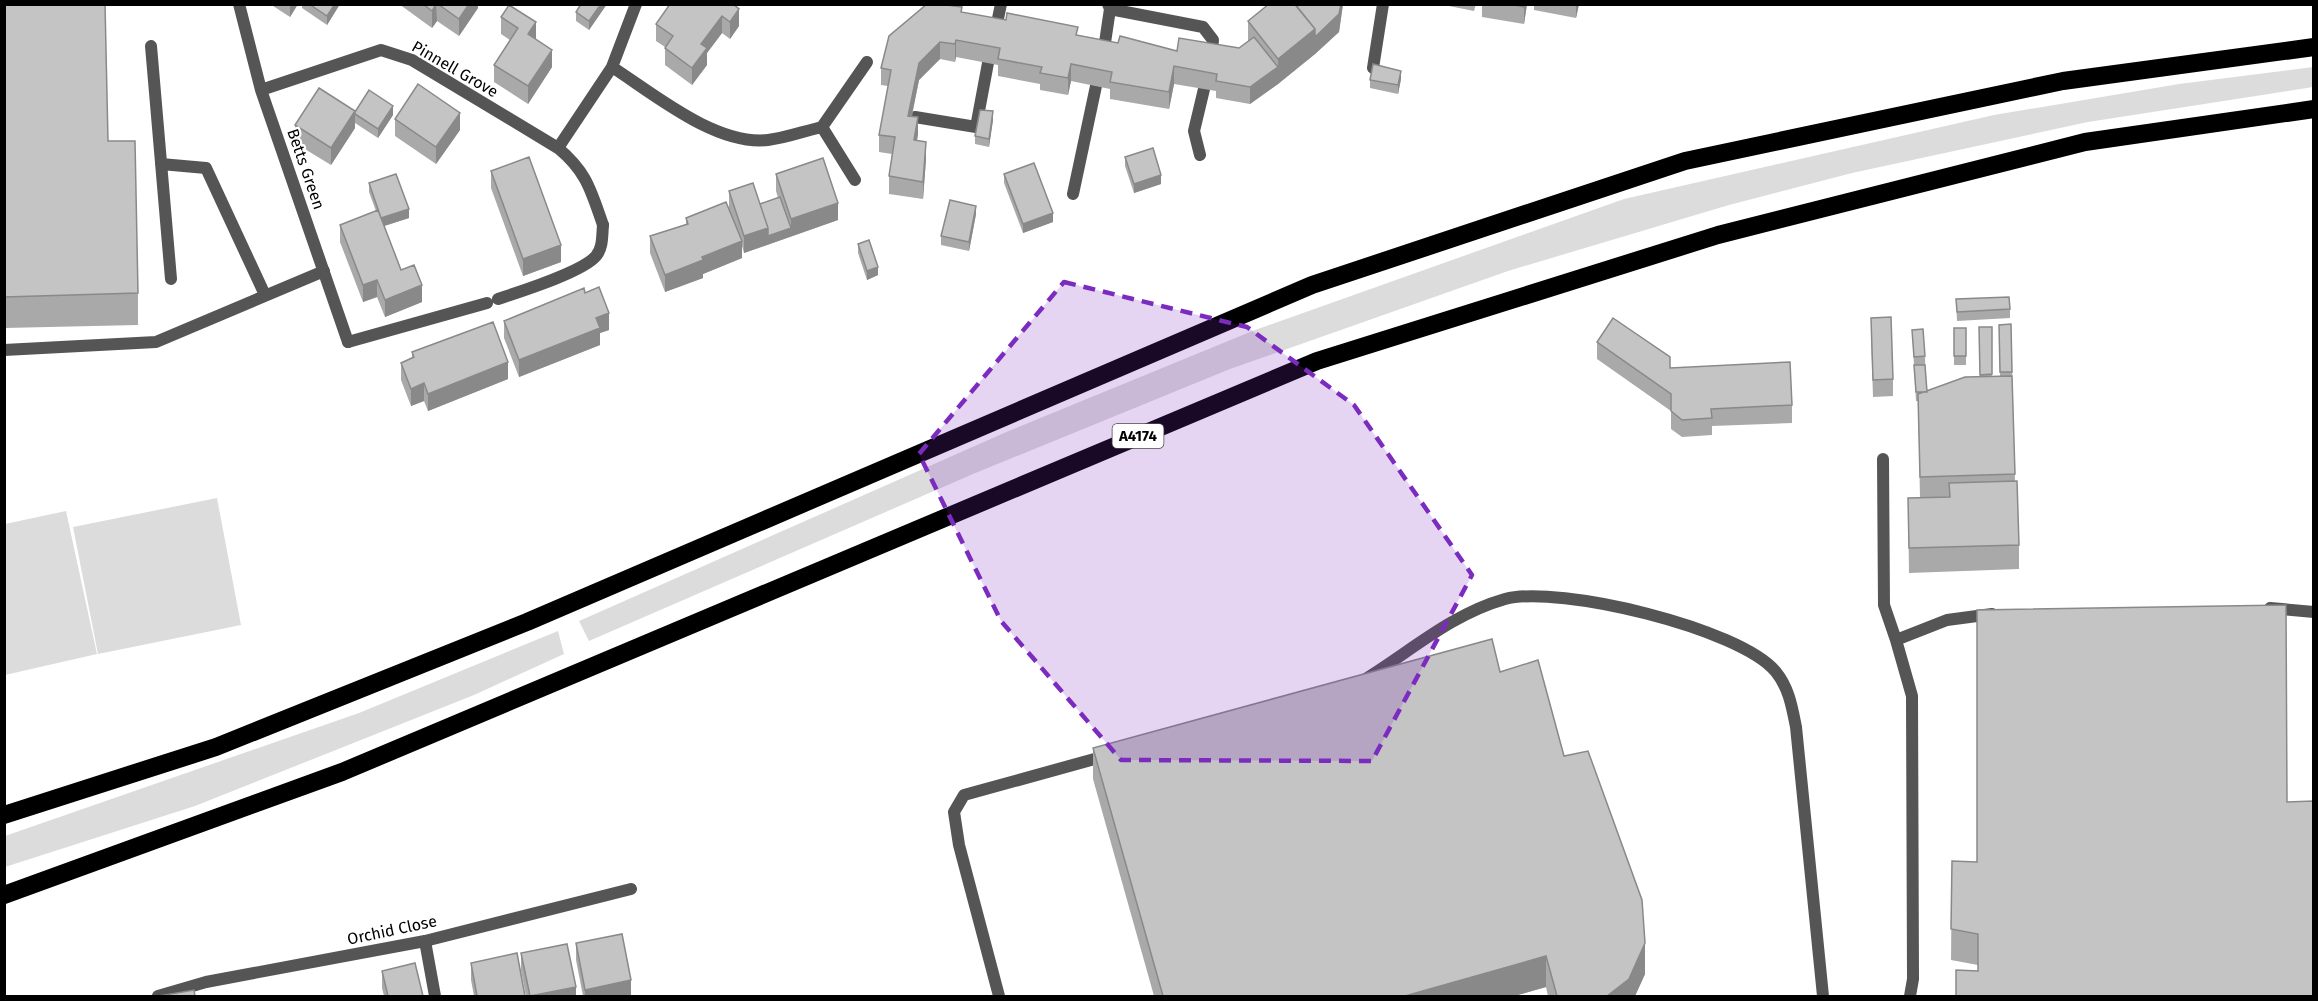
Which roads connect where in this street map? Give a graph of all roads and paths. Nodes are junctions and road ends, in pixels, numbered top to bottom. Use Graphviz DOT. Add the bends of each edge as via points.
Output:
graph roads {
  1 [pos="239,4"];
  2 [pos="636,4"];
  3 [pos="1001,4"];
  4 [pos="1383,4"];
  5 [pos="1109,7"];
  6 [pos="994,36"];
  7 [pos="150,46"];
  8 [pos="2313,47"];
  9 [pos="1102,57"];
  10 [pos="1211,61"];
  11 [pos="867,62"];
  12 [pos="988,63"];
  13 [pos="612,67"];
  14 [pos="1373,68"];
  15 [pos="1096,86"];
  16 [pos="1204,89"];
  17 [pos="261,90"];
  18 [pos="2313,109"];
  19 [pos="915,117"];
  20 [pos="822,127"];
  21 [pos="558,148"];
  22 [pos="1200,155"];
  23 [pos="161,164"];
  24 [pos="855,180"];
  25 [pos="1073,194"];
  26 [pos="324,271"];
  27 [pos="171,279"];
  28 [pos="265,296"];
  29 [pos="348,342"];
  30 [pos="4,350"];
  31 [pos="1883,459"];
  32 [pos="2252,607"];
  33 [pos="2313,612"];
  34 [pos="2001,614"];
  35 [pos="1896,640"];
  36 [pos="1356,683"];
  37 [pos="1120,752"];
  38 [pos="4,815"];
  39 [pos="631,889"];
  40 [pos="4,895"];
  41 [pos="425,941"];
  42 [pos="206,982"];
  43 [pos="158,996"];
  44 [pos="208,996"];
  45 [pos="435,996"];
  46 [pos="999,996"];
  47 [pos="1823,996"];
  48 [pos="1910,996"];
  1 -- 17 [label="street, Betts Green"];
  2 -- 13 [label="street"];
  3 -- 6 [label="street"];
  4 -- 14 [label="street"];
  5 -- 9 [label="street"];
  5 -- 10 [label="street" via="1203,27 1213,40"];
  7 -- 23 [label="street"];
  8 -- 38 [label="highway" via="2063,81 1685,161 1413,251 1312,285 472,645 216,747"];
  11 -- 20 [label="street"];
  12 -- 19 [label="street" via="976,127"];
  13 -- 20 [label="street" via="722,134 769,140"];
  13 -- 21 [label="street"];
  15 -- 25 [label="street"];
  16 -- 22 [label="street" via="1194,131"];
  17 -- 21 [label="street, Pinnell Grove" via="381,50 412,60"];
  17 -- 26 [label="street, Betts Green"];
  18 -- 40 [label="highway, A4174" via="2073,145 1718,235 1317,361 342,771"];
  20 -- 24 [label="street"];
  21 -- 29 [label="street, Pinnell Grove" via="587,178 603,225 602,245 596,257 541,284 492,301"];
  23 -- 27 [label="street"];
  23 -- 28 [label="street" via="206,168"];
  26 -- 28 [label="street"];
  26 -- 29 [label="street, Betts Green"];
  28 -- 30 [label="street" via="156,342"];
  31 -- 35 [label="street" via="1884,605"];
  32 -- 33 [label="street"];
  34 -- 35 [label="street" via="1947,620"];
  35 -- 48 [label="street" via="1912,696"];
  36 -- 47 [label="street" via="1473,609 1508,598 1540,596 1589,601 1685,624 1754,652 1776,671 1788,689 1796,727"];
  37 -- 46 [label="street" via="964,795 954,812"];
  39 -- 41 [label="street, Orchid Close"];
  41 -- 42 [label="street, Orchid Close"];
  41 -- 45 [label="street"];
  42 -- 43 [label="street, Orchid Close"];
  42 -- 44 [label="street"];
}
